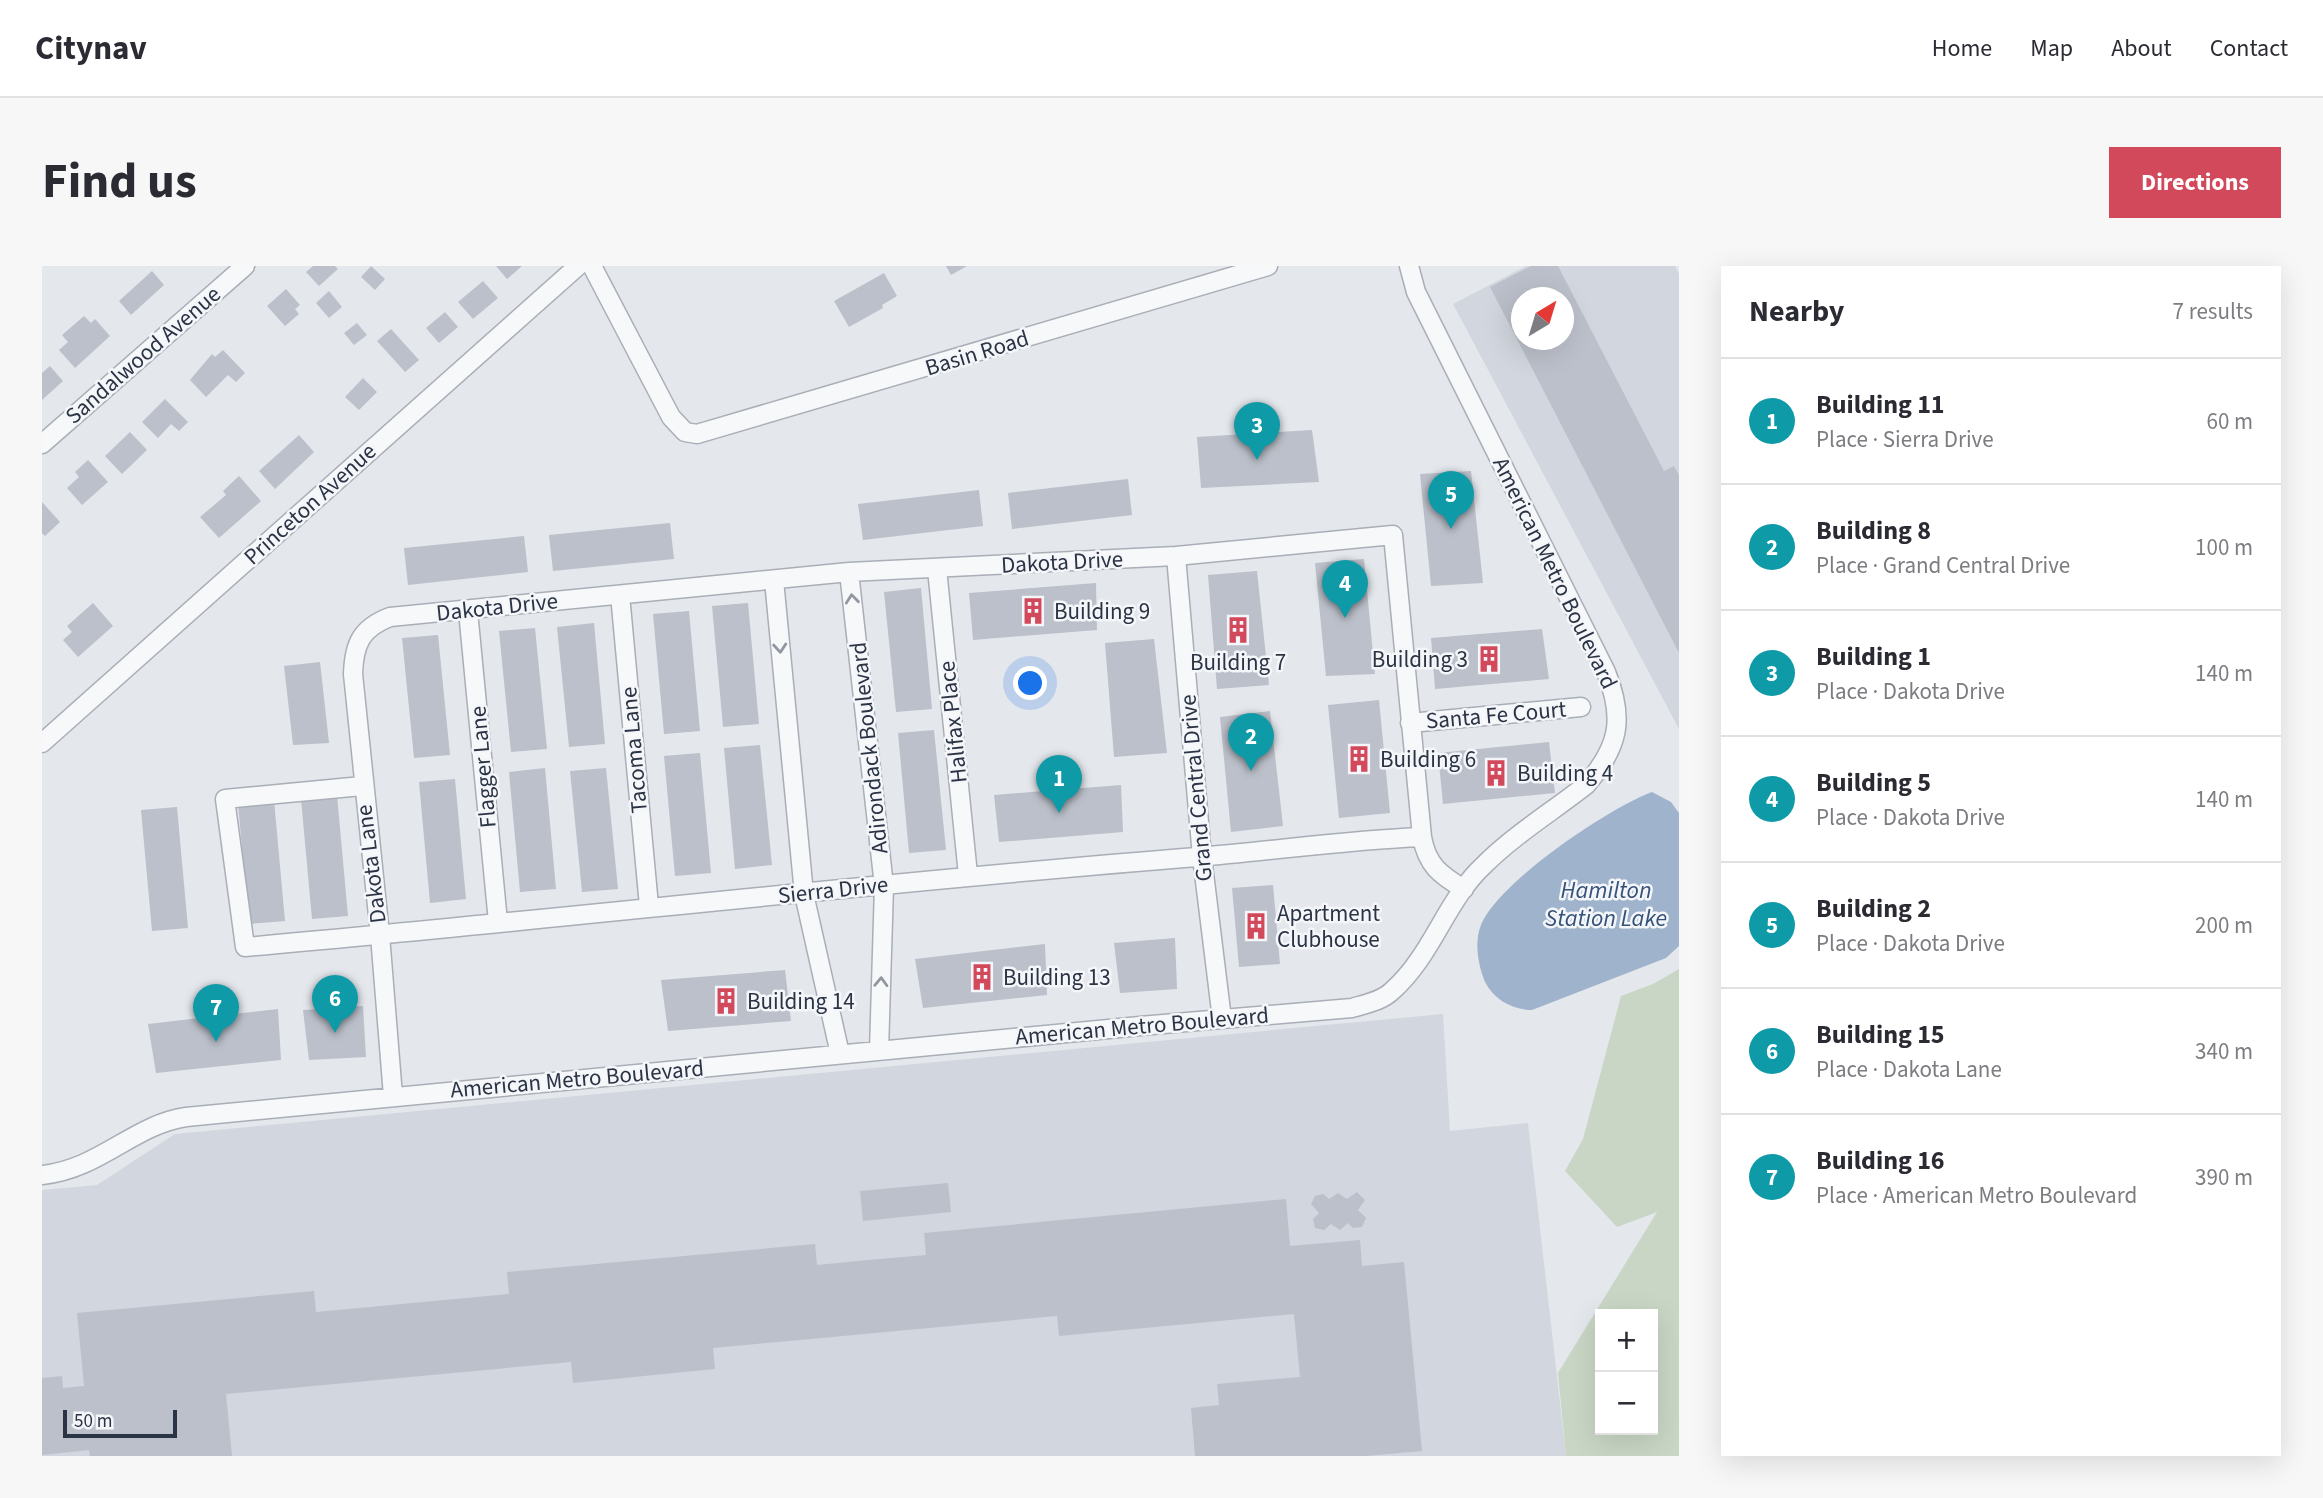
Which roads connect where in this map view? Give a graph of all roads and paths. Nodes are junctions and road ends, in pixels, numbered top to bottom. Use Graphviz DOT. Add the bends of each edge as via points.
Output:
graph roads {
  1 [pos="245,266"];
  2 [pos="578,266"];
  3 [pos="592,266"];
  4 [pos="1268,266"];
  5 [pos="1409,266"];
  6 [pos="42,444"];
  7 [pos="1176,556"];
  8 [pos="937,569"];
  9 [pos="849,572"];
  10 [pos="774,580"];
  11 [pos="620,595"];
  12 [pos="468,611"];
  13 [pos="362,633"];
  14 [pos="1581,707"];
  15 [pos="1410,723"];
  16 [pos="42,743"];
  17 [pos="362,786"];
  18 [pos="1422,837"];
  19 [pos="1202,857"];
  20 [pos="968,875"];
  21 [pos="884,886"];
  22 [pos="1464,889"];
  23 [pos="804,894"];
  24 [pos="649,906"];
  25 [pos="498,922"];
  26 [pos="380,935"];
  27 [pos="1222,1019"];
  28 [pos="879,1051"];
  29 [pos="840,1054"];
  30 [pos="393,1096"];
  31 [pos="42,1174"];
  1 -- 6 [label="street, Sandalwood Avenue"];
  2 -- 16 [label="street, Princeton Avenue"];
  3 -- 4 [label="street, Basin Road" via="671,417 685,432 708,433"];
  5 -- 22 [label="street, American Metro Boulevard" via="1416,292 1606,672 1619,720 1605,762 1586,785 1483,865"];
  7 -- 8 [label="street, Dakota Drive"];
  7 -- 15 [label="street, Dakota Drive" via="1393,535"];
  7 -- 19 [label="street, Grand Central Drive"];
  8 -- 9 [label="street, Dakota Drive"];
  8 -- 20 [label="street, Halifax Place"];
  9 -- 10 [label="street, Dakota Drive"];
  21 -- 9 [label="street, Adirondack Boulevard, one-way"];
  10 -- 11 [label="street, Dakota Drive"];
  10 -- 23 [label="street, one-way"];
  11 -- 12 [label="street, Dakota Drive"];
  11 -- 24 [label="street, Tacoma Lane"];
  12 -- 13 [label="street, Dakota Drive" via="390,617"];
  12 -- 25 [label="street, Flagger Lane"];
  13 -- 17 [label="street, Dakota Lane" via="354,650 353,674"];
  14 -- 15 [label="street, Santa Fe Court"];
  15 -- 18 [label="street, Dakota Drive"];
  17 -- 26 [label="street, Dakota Lane"];
  17 -- 26 [label="street, Sierra Drive" via="225,799 245,947"];
  18 -- 19 [label="street, Sierra Drive"];
  18 -- 22 [label="street, Dakota Drive" via="1433,869"];
  19 -- 20 [label="street, Sierra Drive"];
  19 -- 27 [label="street, Grand Central Drive"];
  20 -- 21 [label="street, Sierra Drive"];
  21 -- 23 [label="street, Sierra Drive"];
  28 -- 21 [label="street, Adirondack Boulevard, one-way"];
  22 -- 27 [label="street, American Metro Boulevard" via="1430,946 1384,997 1353,1008"];
  23 -- 24 [label="street, Sierra Drive"];
  23 -- 29 [label="street"];
  24 -- 25 [label="street, Sierra Drive"];
  25 -- 26 [label="street, Sierra Drive"];
  26 -- 30 [label="street, Dakota Lane"];
  27 -- 28 [label="street, American Metro Boulevard"];
  28 -- 29 [label="street, American Metro Boulevard"];
  29 -- 30 [label="street, American Metro Boulevard"];
  30 -- 31 [label="street, American Metro Boulevard" via="172,1119 83,1166"];
}
